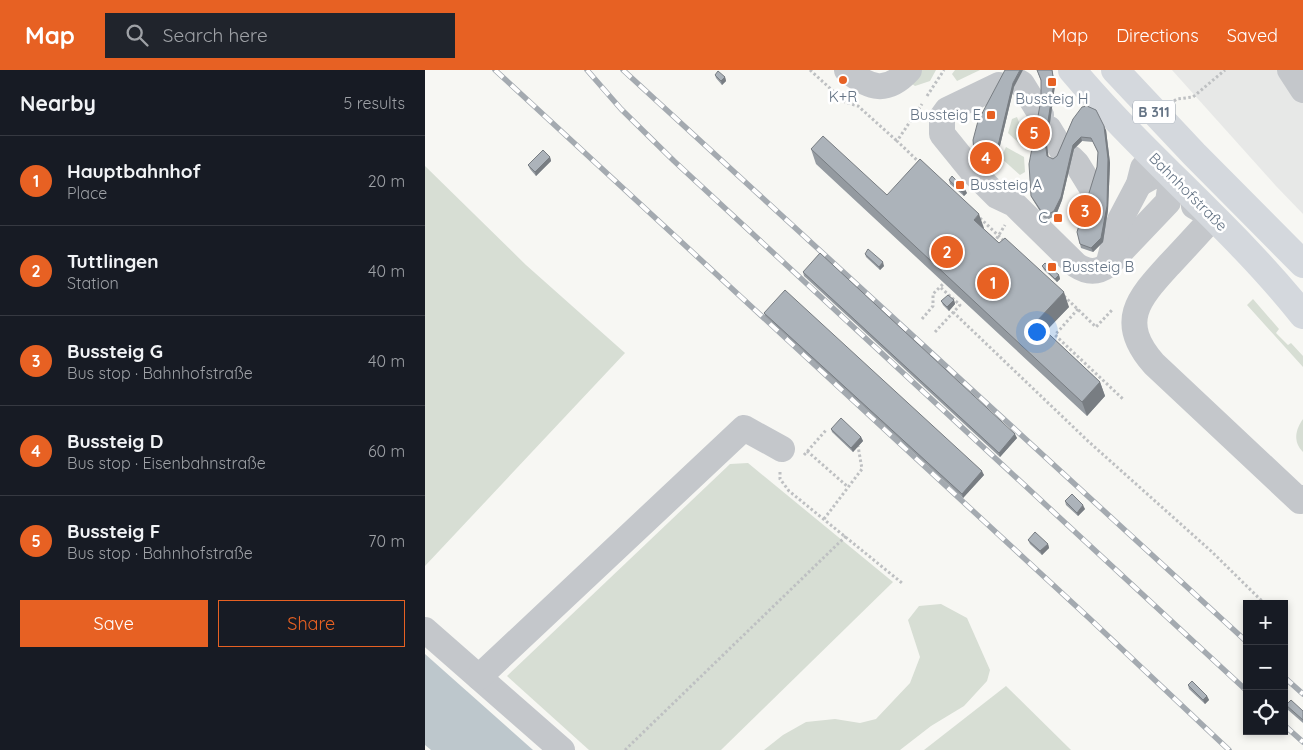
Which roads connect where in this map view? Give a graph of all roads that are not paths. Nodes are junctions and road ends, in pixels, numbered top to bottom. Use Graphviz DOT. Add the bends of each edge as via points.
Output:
graph roads {
  1 [pos="847,70"];
  2 [pos="909,70"];
  3 [pos="1072,70"];
  4 [pos="1115,70"];
  5 [pos="1290,70"];
  6 [pos="1303,90"];
  7 [pos="1140,145"];
  8 [pos="1194,154"];
  9 [pos="1172,175"];
  10 [pos="1137,187"];
  11 [pos="1235,196"];
  12 [pos="1104,201"];
  13 [pos="1157,214"];
  14 [pos="1213,217"];
  15 [pos="1303,264"];
  16 [pos="1108,265"];
  17 [pos="1303,315"];
  18 [pos="789,455"];
  19 [pos="1303,498"];
  20 [pos="425,630"];
  21 [pos="479,677"];
  22 [pos="562,750"];
  1 -- 2 [label="street" via="866,84 882,86"];
  3 -- 7 [label="main road, Bahnhofstraße / B 311"];
  4 -- 8 [label="main road, Bahnhofstraße / B 311"];
  5 -- 6 [label="street"];
  7 -- 9 [label="main road, Bahnhofstraße / B 311"];
  7 -- 10 [label="street" via="1144,160"];
  8 -- 9 [label="main road"];
  8 -- 11 [label="main road, Bahnhofstraße / B 311"];
  9 -- 10 [label="street" via="1155,174"];
  9 -- 13 [label="street" via="1168,202"];
  9 -- 14 [label="main road, Bahnhofstraße / B 311"];
  10 -- 12 [label="street" via="1120,200"];
  10 -- 16 [label="street" via="1120,220"];
  11 -- 14 [label="main road"];
  11 -- 15 [label="main road, Bahnhofstraße / B 311"];
  12 -- 13 [label="street" via="1132,220"];
  12 -- 16 [label="street" via="1067,155 1022,84 1008,83 947,110 942,117 942,134 997,196 1015,204 1076,265 1088,272"];
  13 -- 14 [label="street" via="1177,203 1189,204"];
  13 -- 16 [label="street"];
  14 -- 17 [label="main road, Bahnhofstraße / B 311"];
  14 -- 19 [label="street" via="1143,293 1134,316 1138,342 1154,364 1300,501"];
  18 -- 21 [label="street" via="744,428"];
  20 -- 21 [label="street"];
  21 -- 22 [label="street"];
}
